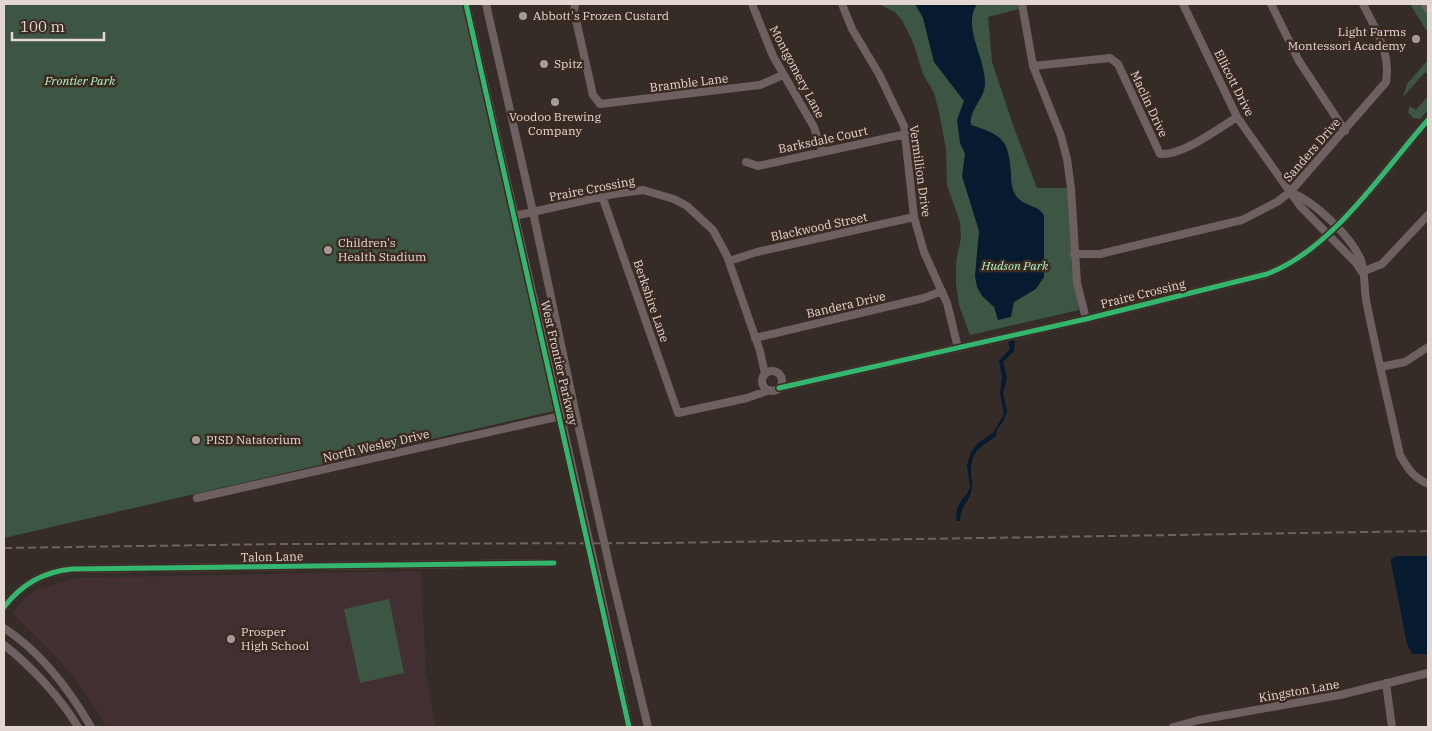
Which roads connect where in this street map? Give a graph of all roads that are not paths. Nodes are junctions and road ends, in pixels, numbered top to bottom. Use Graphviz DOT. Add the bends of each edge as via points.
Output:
graph roads {
  1 [pos="466,4"];
  2 [pos="486,4"];
  3 [pos="575,4"];
  4 [pos="752,4"];
  5 [pos="842,4"];
  6 [pos="1022,4"];
  7 [pos="1183,4"];
  8 [pos="1271,4"];
  9 [pos="1363,4"];
  10 [pos="1425,4"];
  11 [pos="1428,9"];
  12 [pos="1033,66"];
  13 [pos="783,76"];
  14 [pos="1237,117"];
  15 [pos="1428,120"];
  16 [pos="1344,131"];
  17 [pos="906,134"];
  18 [pos="822,152"];
  19 [pos="746,162"];
  20 [pos="1290,192"];
  21 [pos="602,196"];
  22 [pos="533,212"];
  23 [pos="1428,215"];
  24 [pos="514,216"];
  25 [pos="914,217"];
  26 [pos="1336,227"];
  27 [pos="1329,235"];
  28 [pos="1074,254"];
  29 [pos="729,261"];
  30 [pos="1362,272"];
  31 [pos="942,291"];
  32 [pos="1086,319"];
  33 [pos="755,338"];
  34 [pos="1428,347"];
  35 [pos="958,348"];
  36 [pos="760,351"];
  37 [pos="1380,367"];
  38 [pos="775,371"];
  39 [pos="764,377"];
  40 [pos="781,378"];
  41 [pos="802,382"];
  42 [pos="779,388"];
  43 [pos="770,390"];
  44 [pos="747,398"];
  45 [pos="562,419"];
  46 [pos="1428,484"];
  47 [pos="197,498"];
  48 [pos="554,563"];
  49 [pos="4,608"];
  50 [pos="4,628"];
  51 [pos="4,645"];
  52 [pos="1428,673"];
  53 [pos="1386,683"];
  54 [pos="80,708"];
  55 [pos="71,716"];
  56 [pos="1199,724"];
  57 [pos="78,727"];
  58 [pos="91,727"];
  59 [pos="630,727"];
  60 [pos="648,727"];
  61 [pos="1172,727"];
  62 [pos="1392,727"];
  1 -- 24 [label="street, West Frontier Parkway"];
  2 -- 22 [label="street, West Frontier Parkway"];
  3 -- 13 [label="street, Bramble Lane" via="597,103 605,105 760,85"];
  4 -- 13 [label="street, Montgomery Lane"];
  5 -- 17 [label="street, Vermillion Drive" via="849,24 892,98"];
  6 -- 12 [label="street"];
  7 -- 14 [label="street, Ellicott Drive"];
  8 -- 16 [label="street" via="1299,61"];
  9 -- 16 [label="street, Sanders Drive" via="1387,53 1386,82"];
  10 -- 11 [label="street"];
  12 -- 14 [label="street, Maclin Drive" via="1110,58 1118,64 1160,154 1181,150"];
  12 -- 28 [label="street" via="1067,159 1072,188"];
  13 -- 18 [label="street, Montgomery Lane" via="814,128"];
  14 -- 20 [label="street, Ellicott Drive"];
  15 -- 26 [label="street, Praire Crossing"];
  16 -- 20 [label="street, Sanders Drive"];
  17 -- 18 [label="street, Barksdale Court"];
  17 -- 25 [label="street, Vermillion Drive"];
  18 -- 19 [label="street, Barksdale Court" via="758,166"];
  20 -- 26 [label="street, Ellicott Drive" via="1306,198"];
  20 -- 27 [label="street, Ellicott Drive"];
  20 -- 28 [label="street, Sanders Drive" via="1242,220 1100,254"];
  21 -- 22 [label="street, Praire Crossing"];
  21 -- 29 [label="street, Praire Crossing" via="643,190 674,199 695,212 713,230"];
  21 -- 44 [label="street, Berkshire Lane" via="678,413"];
  22 -- 24 [label="street, Praire Crossing"];
  22 -- 60 [label="street, West Frontier Parkway, bridge"];
  23 -- 30 [label="street" via="1382,264"];
  24 -- 45 [label="street, West Frontier Parkway"];
  25 -- 29 [label="street, Blackwood Street"];
  25 -- 31 [label="street, Vermillion Drive" via="924,252"];
  26 -- 27 [label="street, Praire Crossing"];
  26 -- 30 [label="street, Ellicott Drive" via="1355,249 1362,262"];
  27 -- 30 [label="street, Ellicott Drive"];
  27 -- 32 [label="street, Praire Crossing" via="1286,267 1267,274"];
  28 -- 32 [label="street" via="1076,283"];
  29 -- 33 [label="street, Praire Crossing"];
  30 -- 37 [label="street, Ellicott Drive"];
  31 -- 33 [label="street, Bandera Drive"];
  31 -- 35 [label="street, Vermillion Drive"];
  32 -- 35 [label="street, Praire Crossing"];
  33 -- 36 [label="street, Praire Crossing"];
  34 -- 37 [label="street" via="1405,362"];
  35 -- 41 [label="street, Praire Crossing"];
  36 -- 38 [label="street, Praire Crossing"];
  36 -- 39 [label="street, Praire Crossing"];
  37 -- 46 [label="street, Ellicott Drive" via="1400,455 1416,479"];
  38 -- 39 [label="street"];
  38 -- 40 [label="street"];
  39 -- 43 [label="street" via="764,387"];
  39 -- 44 [label="street"];
  40 -- 41 [label="street, Praire Crossing"];
  40 -- 42 [label="street"];
  41 -- 42 [label="street, Praire Crossing"];
  42 -- 43 [label="street"];
  43 -- 44 [label="street"];
  45 -- 47 [label="street, North Wesley Drive"];
  45 -- 59 [label="street, West Frontier Parkway, bridge"];
  48 -- 49 [label="street, Talon Lane" via="66,570 28,583"];
  50 -- 54 [label="street" via="50,668"];
  51 -- 55 [label="street" via="21,658"];
  52 -- 53 [label="street, Kingston Lane"];
  53 -- 56 [label="street, Kingston Lane"];
  53 -- 62 [label="street"];
  54 -- 55 [label="street"];
  54 -- 58 [label="street"];
  55 -- 57 [label="street"];
  56 -- 61 [label="street, Kingston Lane"];
}
